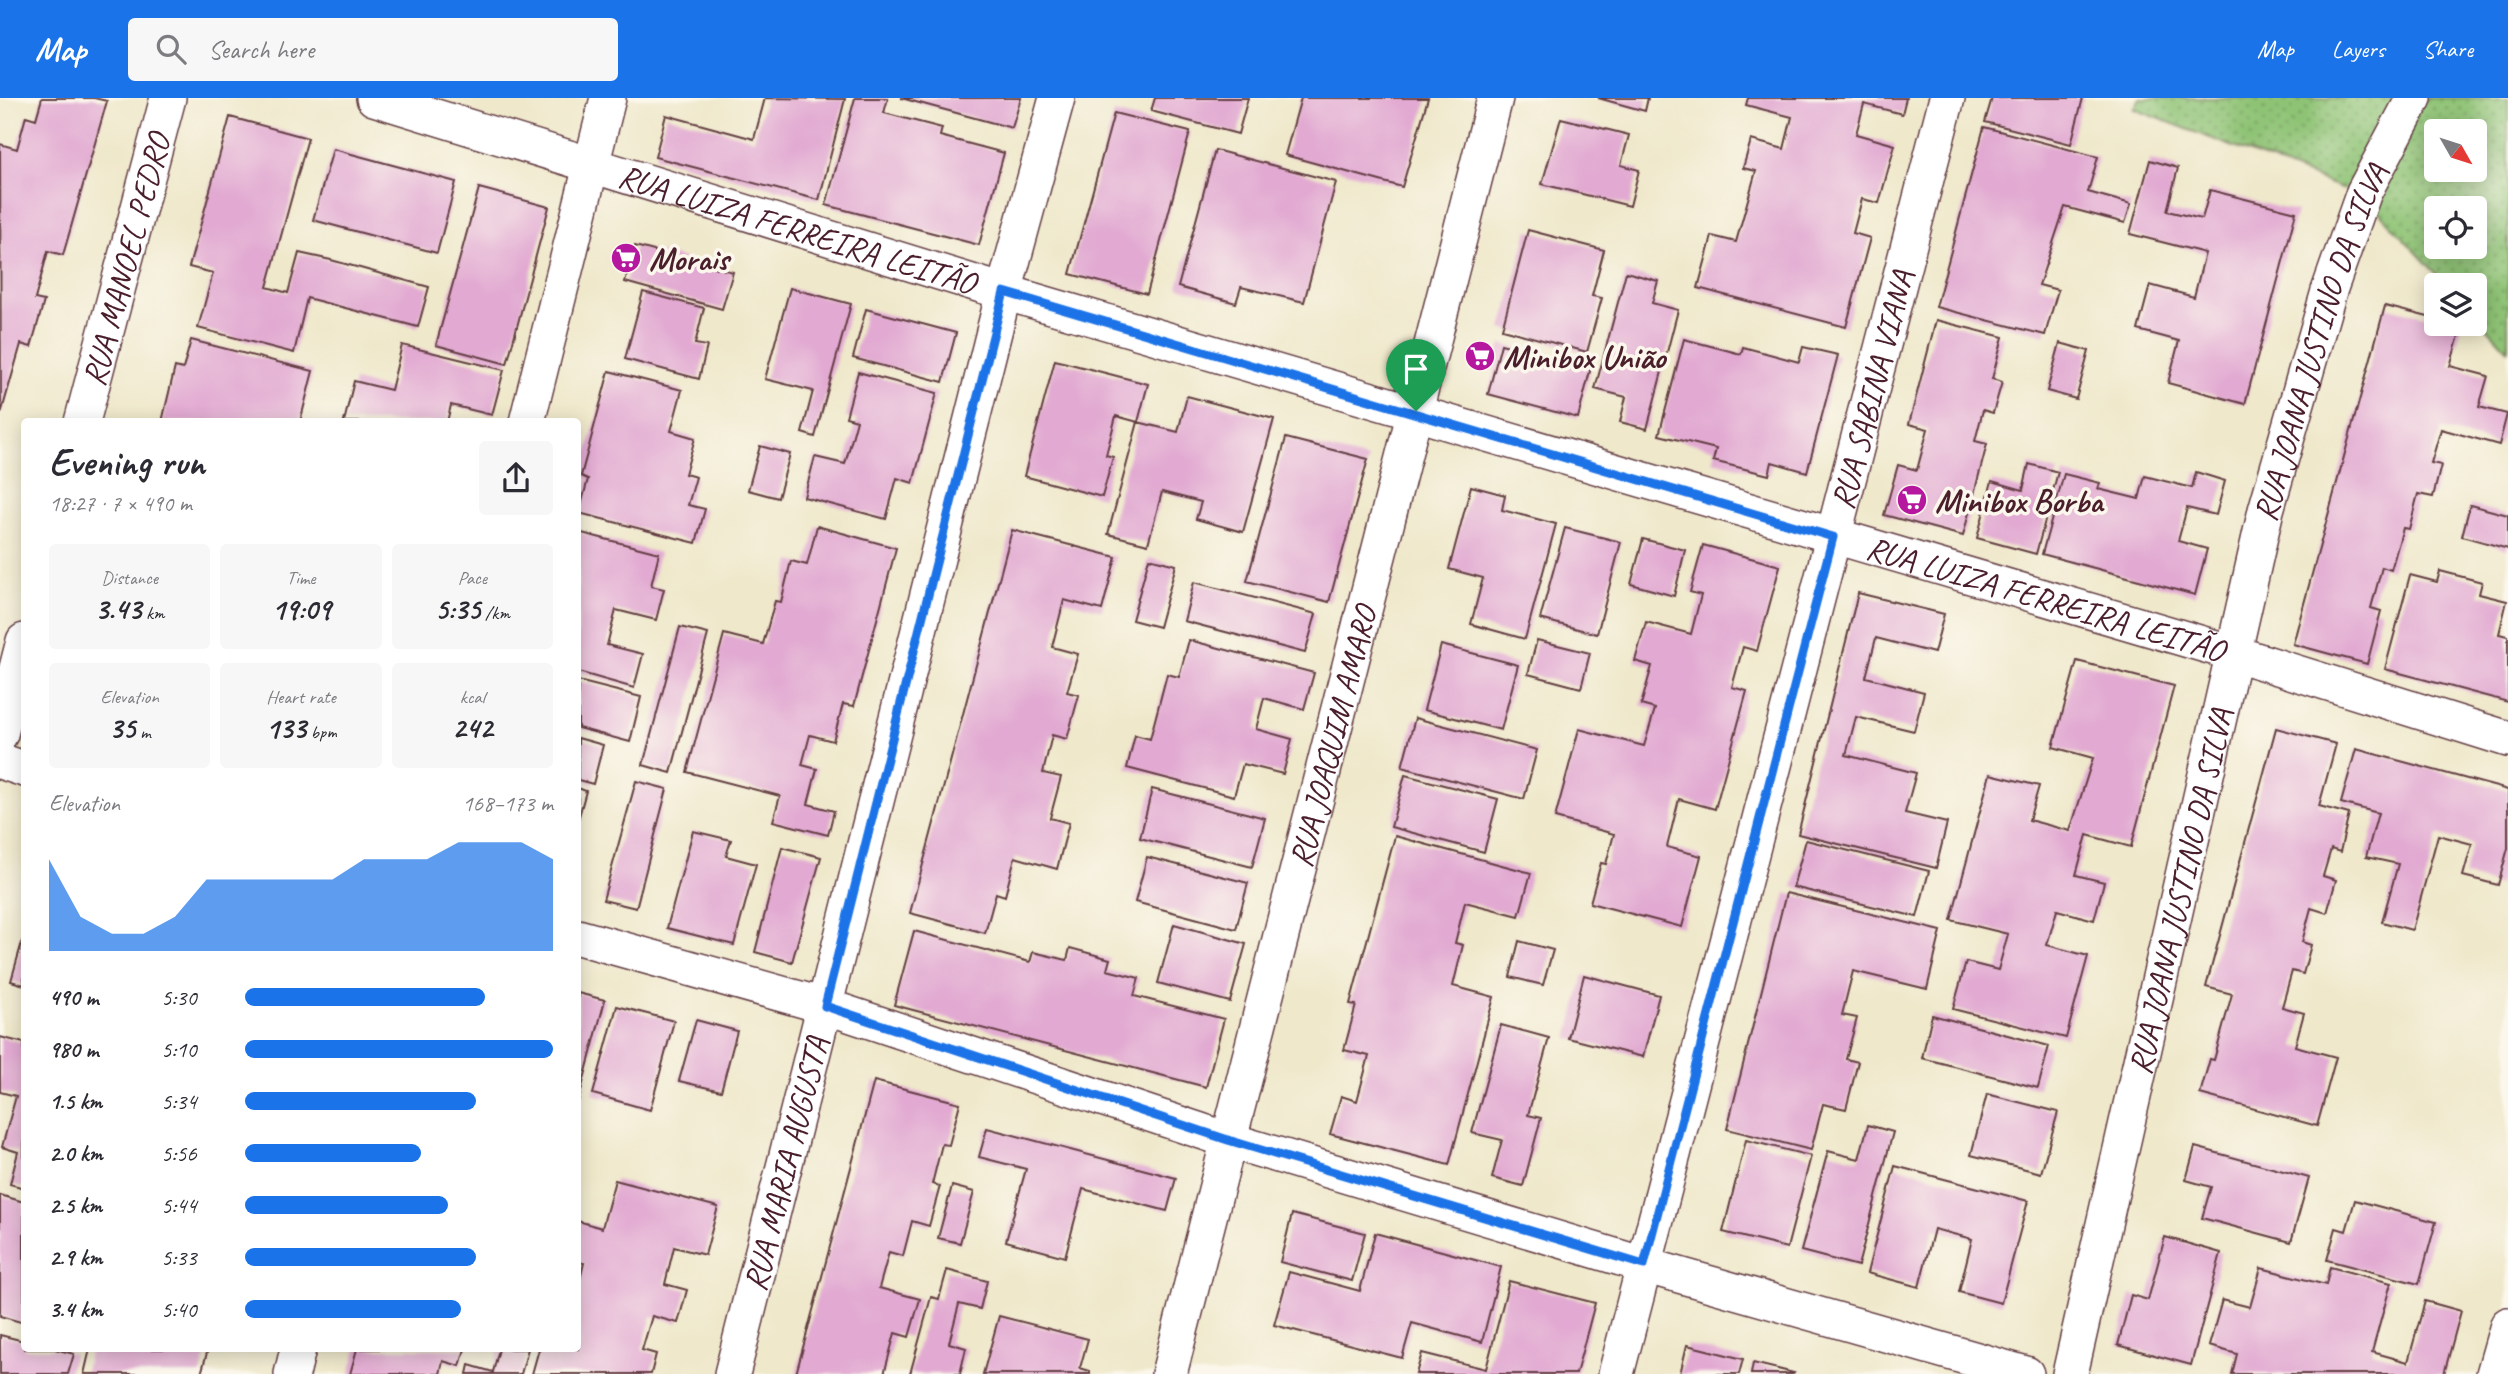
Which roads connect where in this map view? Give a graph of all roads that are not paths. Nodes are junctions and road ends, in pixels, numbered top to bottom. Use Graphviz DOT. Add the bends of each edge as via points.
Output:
graph roads {
  1 [pos="168,98"];
  2 [pos="374,98"];
  3 [pos="608,98"];
  4 [pos="1058,98"];
  5 [pos="1495,98"];
  6 [pos="1947,98"];
  7 [pos="2414,98"];
  8 [pos="591,164"];
  9 [pos="1004,292"];
  10 [pos="1416,411"];
  11 [pos="83,418"];
  12 [pos="528,418"];
  13 [pos="1833,537"];
  14 [pos="21,653"];
  15 [pos="2233,653"];
  16 [pos="0,734"];
  17 [pos="2508,739"];
  18 [pos="0,761"];
  19 [pos="21,768"];
  20 [pos="581,938"];
  21 [pos="825,1006"];
  22 [pos="1228,1140"];
  23 [pos="1644,1265"];
  24 [pos="2508,1325"];
  25 [pos="297,1352"];
  26 [pos="292,1374"];
  27 [pos="732,1374"];
  28 [pos="1169,1374"];
  29 [pos="1616,1374"];
  30 [pos="2026,1374"];
  31 [pos="2070,1374"];
  32 [pos="2494,1374"];
  1 -- 11 [label="street, RUA MANOEL PEDRO"];
  2 -- 8 [label="street, RUA LUIZA FERREIRA LEITÃO"];
  3 -- 8 [label="street"];
  4 -- 9 [label="street, RUA MARIA AUGUSTA"];
  5 -- 10 [label="street, RUA JOAQUIM AMARO"];
  6 -- 13 [label="street, RUA SABINA VIANA"];
  7 -- 15 [label="street, RUA JOANA JUSTINO DA SILVA" via="2364,191 2329,291 2266,510"];
  8 -- 9 [label="street, RUA LUIZA FERREIRA LEITÃO"];
  8 -- 12 [label="street"];
  9 -- 10 [label="street, RUA LUIZA FERREIRA LEITÃO"];
  9 -- 21 [label="street, RUA MARIA AUGUSTA"];
  10 -- 13 [label="street, RUA LUIZA FERREIRA LEITÃO"];
  10 -- 22 [label="street, RUA JOAQUIM AMARO"];
  13 -- 15 [label="street, RUA LUIZA FERREIRA LEITÃO"];
  13 -- 23 [label="street, RUA SABINA VIANA"];
  14 -- 16 [label="street"];
  15 -- 17 [label="street, RUA LUIZA FERREIRA LEITÃO"];
  15 -- 31 [label="street, RUA JOANA JUSTINO DA SILVA"];
  18 -- 19 [label="street"];
  20 -- 21 [label="street"];
  21 -- 22 [label="street"];
  21 -- 27 [label="street, RUA MARIA AUGUSTA"];
  22 -- 23 [label="street"];
  22 -- 28 [label="street, RUA JOAQUIM AMARO"];
  23 -- 29 [label="street, RUA SABINA VIANA"];
  23 -- 30 [label="street"];
  24 -- 32 [label="street"];
  25 -- 26 [label="street"];
}
